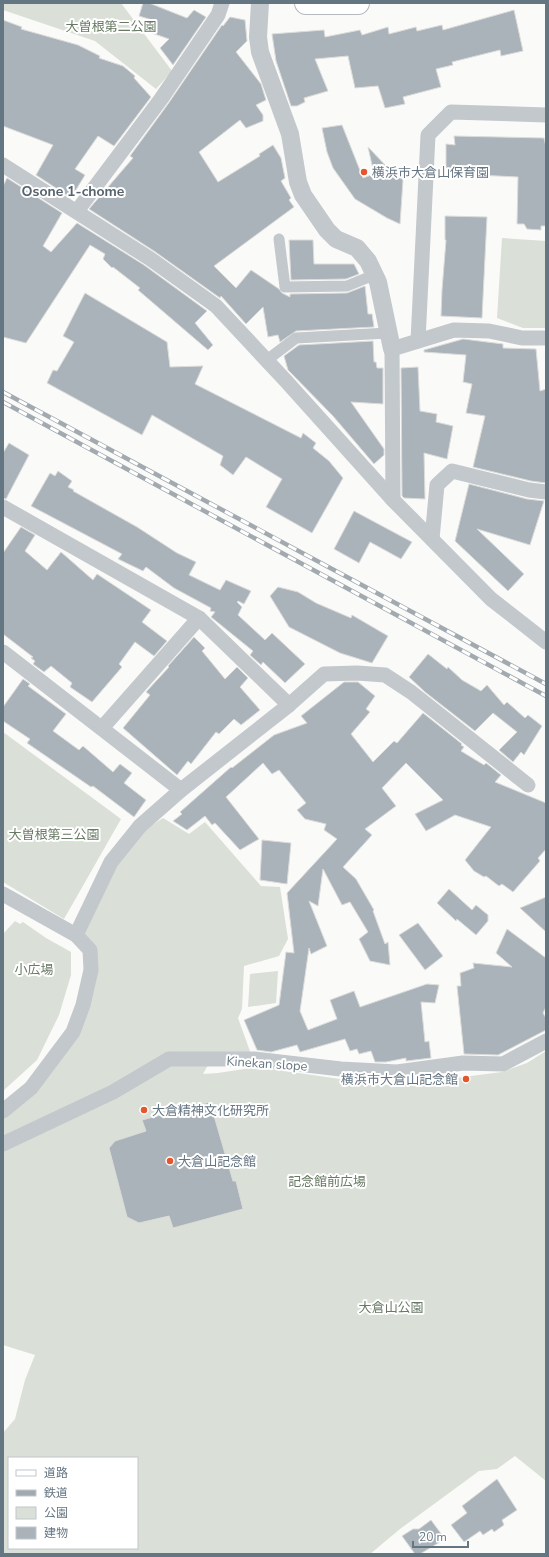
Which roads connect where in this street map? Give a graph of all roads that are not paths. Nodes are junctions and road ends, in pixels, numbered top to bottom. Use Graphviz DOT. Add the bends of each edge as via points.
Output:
graph roads {
  1 [pos="222,3"];
  2 [pos="260,3"];
  3 [pos="306,3"];
  4 [pos="358,3"];
  5 [pos="546,115"];
  6 [pos="3,165"];
  7 [pos="77,211"];
  8 [pos="279,239"];
  9 [pos="374,275"];
  10 [pos="546,338"];
  11 [pos="390,341"];
  12 [pos="418,341"];
  13 [pos="267,360"];
  14 [pos="546,492"];
  15 [pos="393,500"];
  16 [pos="3,506"];
  17 [pos="432,539"];
  18 [pos="199,618"];
  19 [pos="546,642"];
  20 [pos="3,652"];
  21 [pos="289,705"];
  22 [pos="102,728"];
  23 [pos="528,785"];
  24 [pos="181,790"];
  25 [pos="3,894"];
  26 [pos="76,935"];
  27 [pos="546,1041"];
  28 [pos="3,1111"];
  29 [pos="3,1144"];
  1 -- 7 [label="street" via="218,15 161,99"];
  2 -- 9 [label="street" via="260,52 290,134 295,169 303,195 327,230 336,238 357,248 368,261"];
  3 -- 4 [label="main road"];
  5 -- 12 [label="street" via="451,112 428,135"];
  6 -- 7 [label="street"];
  7 -- 13 [label="street" via="216,306"];
  8 -- 9 [label="street" via="285,287 347,286"];
  9 -- 11 [label="street" via="378,282"];
  10 -- 12 [label="street" via="522,338 489,331 454,330"];
  11 -- 12 [label="street"];
  11 -- 13 [label="street" via="296,338"];
  11 -- 15 [label="street"];
  13 -- 15 [label="street"];
  14 -- 17 [label="street" via="452,471 437,485"];
  15 -- 17 [label="street"];
  16 -- 18 [label="street"];
  17 -- 19 [label="street" via="491,599"];
  18 -- 21 [label="street"];
  18 -- 22 [label="street"];
  20 -- 22 [label="street"];
  21 -- 23 [label="street" via="324,674 385,675 411,692"];
  21 -- 24 [label="street"];
  22 -- 24 [label="street"];
  24 -- 26 [label="street" via="140,826 111,862"];
  25 -- 26 [label="street"];
  26 -- 28 [label="street" via="90,950 91,970 73,1032 31,1088"];
  27 -- 29 [label="street, Kinekan slope" via="503,1064 463,1063 396,1072 341,1069 254,1059 169,1060 113,1092"];
}
